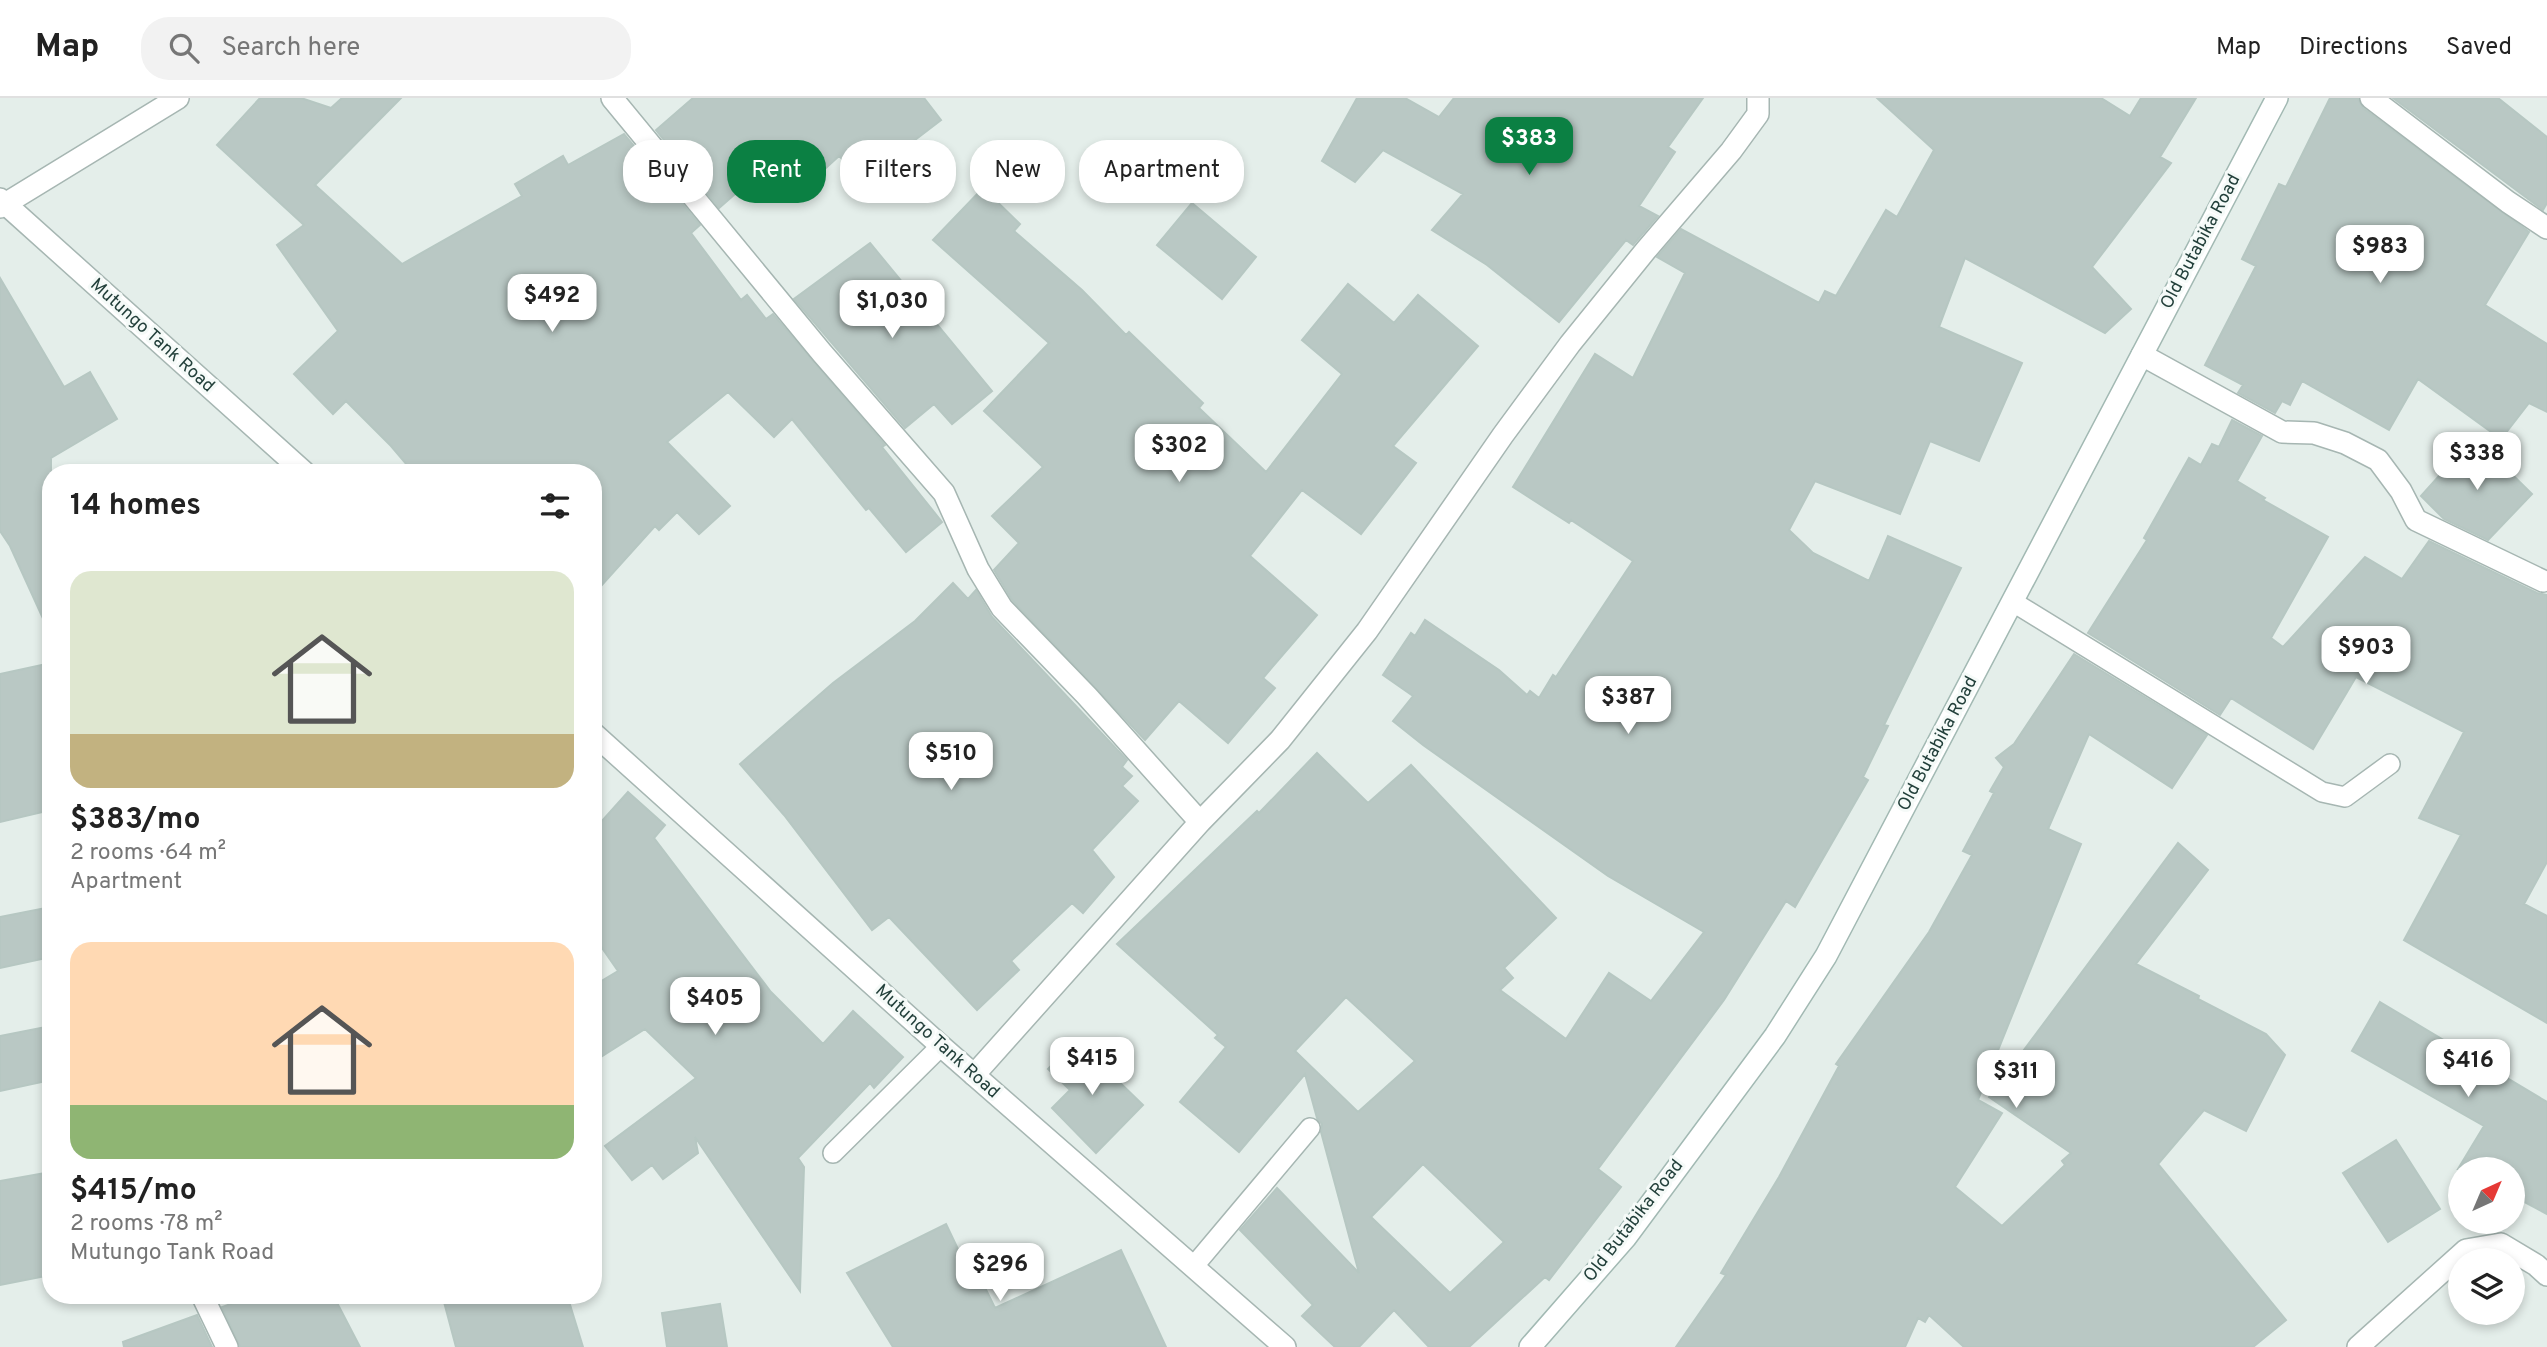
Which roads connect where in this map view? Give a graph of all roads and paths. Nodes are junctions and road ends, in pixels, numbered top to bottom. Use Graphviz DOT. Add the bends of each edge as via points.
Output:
graph roads {
  1 [pos="178,98"];
  2 [pos="612,98"];
  3 [pos="1758,98"];
  4 [pos="2277,98"];
  5 [pos="2371,98"];
  6 [pos="2,203"];
  7 [pos="2547,228"];
  8 [pos="2142,355"];
  9 [pos="295,464"];
  10 [pos="2543,581"];
  11 [pos="2013,602"];
  12 [pos="602,741"];
  13 [pos="2390,764"];
  14 [pos="1200,822"];
  15 [pos="941,1046"];
  16 [pos="974,1075"];
  17 [pos="1310,1128"];
  18 [pos="833,1153"];
  19 [pos="1193,1266"];
  20 [pos="2547,1275"];
  21 [pos="206,1304"];
  22 [pos="227,1347"];
  23 [pos="1285,1347"];
  24 [pos="1530,1347"];
  25 [pos="2358,1347"];
  1 -- 6 [label="street"];
  2 -- 14 [label="street" via="944,493 978,569 1002,607"];
  3 -- 14 [label="street" via="1758,114 1731,151 1570,344 1367,631 1280,740"];
  4 -- 8 [label="street, Old Butabika Road"];
  5 -- 7 [label="street"];
  6 -- 9 [label="street, Mutungo Tank Road"];
  8 -- 10 [label="street" via="2282,432 2314,433 2378,460 2416,520"];
  8 -- 11 [label="street, Old Butabika Road"];
  11 -- 13 [label="lane" via="2322,792 2345,797"];
  11 -- 24 [label="street, Old Butabika Road" via="1826,956 1775,1036 1626,1237"];
  12 -- 15 [label="street, Mutungo Tank Road"];
  14 -- 16 [label="street"];
  15 -- 16 [label="street, Mutungo Tank Road"];
  15 -- 18 [label="lane"];
  16 -- 19 [label="street, Mutungo Tank Road"];
  17 -- 19 [label="lane"];
  19 -- 23 [label="street, Mutungo Tank Road"];
  20 -- 25 [label="street" via="2501,1244 2466,1250"];
  21 -- 22 [label="street"];
}
